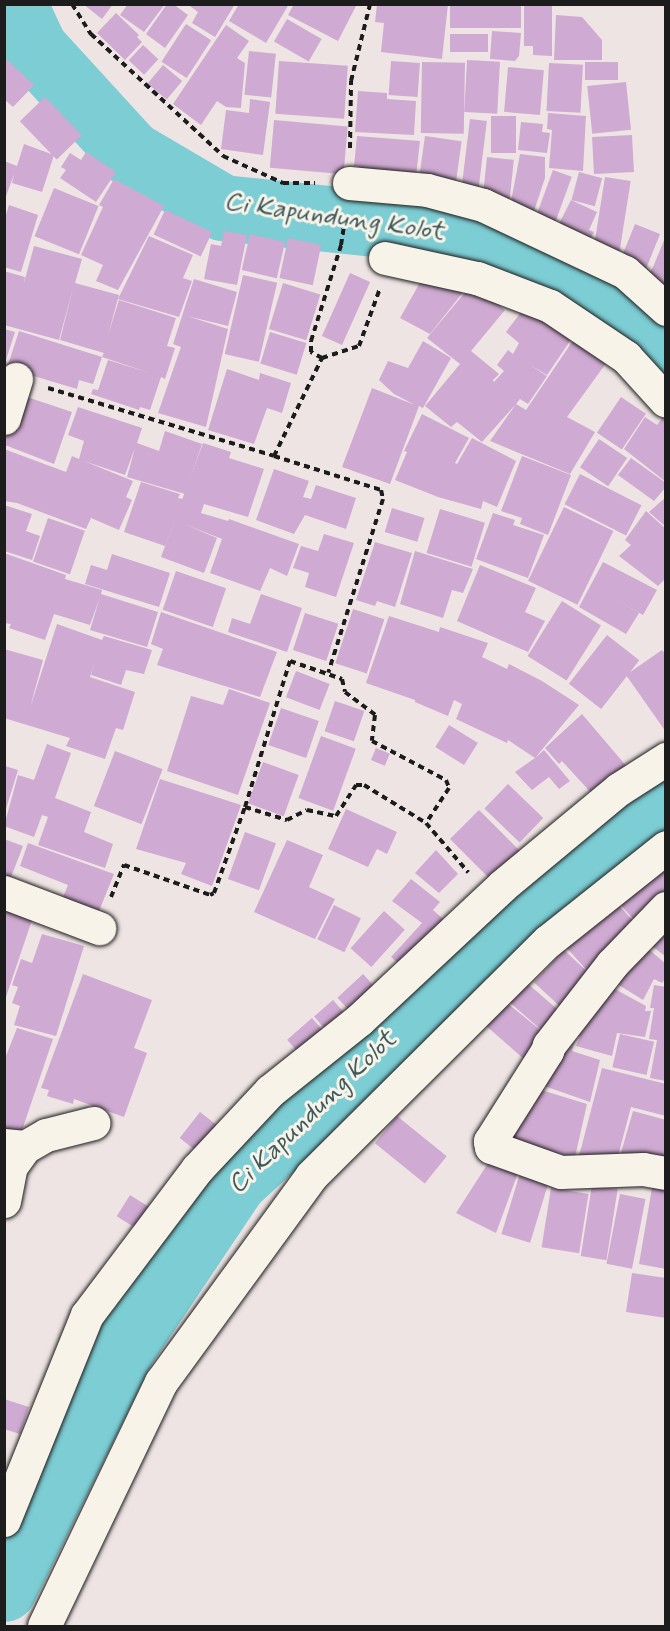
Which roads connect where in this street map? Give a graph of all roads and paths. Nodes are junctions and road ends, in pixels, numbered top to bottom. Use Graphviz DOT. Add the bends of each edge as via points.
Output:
graph roads {
  1 [pos="72,4"];
  2 [pos="370,4"];
  3 [pos="349,183"];
  4 [pos="341,245"];
  5 [pos="385,258"];
  6 [pos="666,309"];
  7 [pos="322,358"];
  8 [pos="16,379"];
  9 [pos="666,401"];
  10 [pos="4,418"];
  11 [pos="274,456"];
  12 [pos="328,673"];
  13 [pos="666,759"];
  14 [pos="245,807"];
  15 [pos="426,823"];
  16 [pos="666,846"];
  17 [pos="4,892"];
  18 [pos="490,897"];
  19 [pos="666,908"];
  20 [pos="99,928"];
  21 [pos="93,1123"];
  22 [pos="15,1146"];
  23 [pos="666,1173"];
  24 [pos="4,1201"];
  25 [pos="4,1520"];
  26 [pos="44,1626"];
  1 -- 3 [label="path" via="91,34 223,156 284,183"];
  2 -- 3 [label="path" via="351,81"];
  3 -- 6 [label="street" via="427,190 483,205 625,272"];
  4 -- 7 [label="path" via="311,341 311,352"];
  5 -- 7 [label="path" via="377,300 359,346"];
  5 -- 9 [label="street" via="477,278 550,306 626,357"];
  7 -- 11 [label="path"];
  8 -- 10 [label="street"];
  8 -- 11 [label="path"];
  11 -- 12 [label="path" via="381,490 383,499"];
  12 -- 14 [label="path" via="290,662"];
  12 -- 15 [label="path" via="342,679 345,692 373,711 372,741 446,780 449,788"];
  13 -- 18 [label="street" via="619,789"];
  14 -- 15 [label="path" via="287,820 307,810 336,816 356,785 364,785"];
  14 -- 20 [label="path" via="214,893 210,895 124,865"];
  15 -- 18 [label="path"];
  16 -- 26 [label="street" via="548,941 311,1176 161,1382"];
  17 -- 20 [label="street"];
  18 -- 25 [label="street" via="359,1020 270,1091 196,1169 87,1315"];
  19 -- 23 [label="street" via="612,964 549,1045 490,1144 491,1148 561,1172 643,1169"];
  21 -- 22 [label="street"];
  22 -- 24 [label="street"];
}
